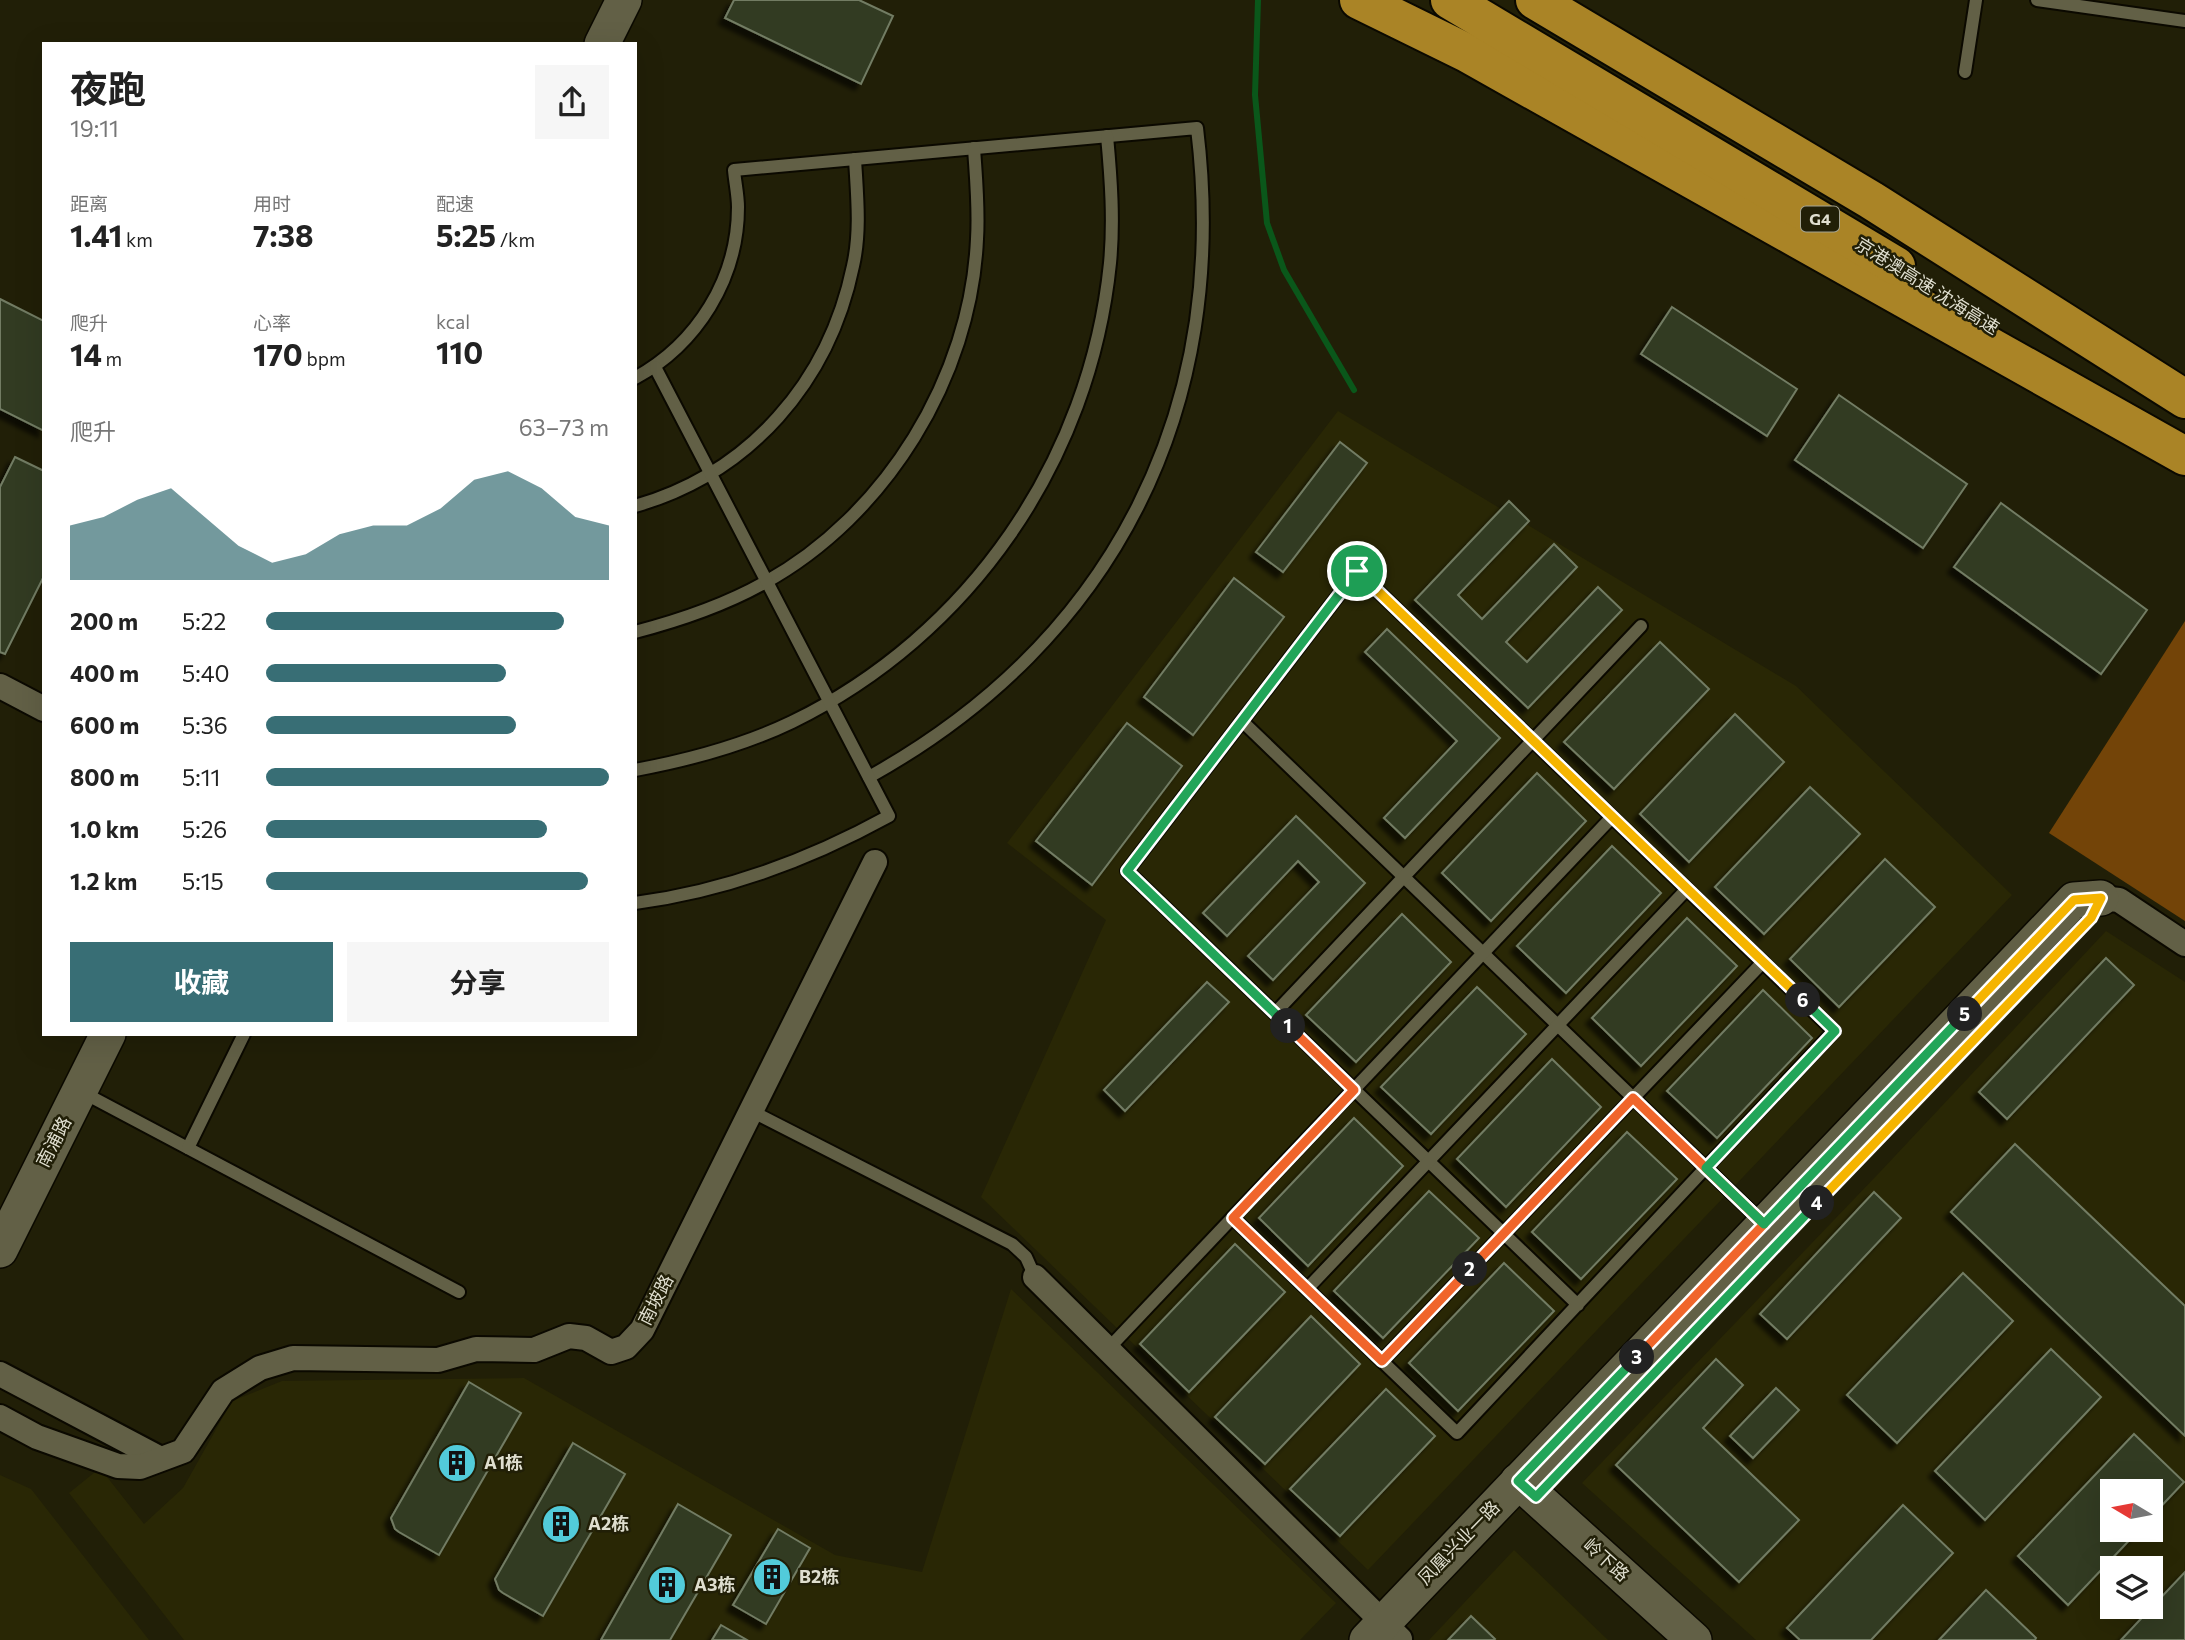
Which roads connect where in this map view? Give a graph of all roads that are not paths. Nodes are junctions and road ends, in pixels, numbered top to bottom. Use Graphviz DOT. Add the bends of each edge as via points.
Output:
graph roads {
  1 [pos="598,0"];
  2 [pos="624,0"];
  3 [pos="1359,0"];
  4 [pos="1450,0"];
  5 [pos="1535,0"];
  6 [pos="1976,0"];
  7 [pos="2037,0"];
  8 [pos="2185,20"];
  9 [pos="578,42"];
  10 [pos="603,42"];
  11 [pos="1965,72"];
  12 [pos="1107,136"];
  13 [pos="974,148"];
  14 [pos="855,159"];
  15 [pos="655,367"];
  16 [pos="637,377"];
  17 [pos="2174,390"];
  18 [pos="2185,448"];
  19 [pos="2185,456"];
  20 [pos="711,475"];
  21 [pos="637,505"];
  22 [pos="767,582"];
  23 [pos="1641,626"];
  24 [pos="637,631"];
  25 [pos="0,686"];
  26 [pos="830,702"];
  27 [pos="42,708"];
  28 [pos="1242,721"];
  29 [pos="1532,740"];
  30 [pos="637,770"];
  31 [pos="869,777"];
  32 [pos="1612,817"];
  33 [pos="875,862"];
  34 [pos="1404,877"];
  35 [pos="1687,889"];
  36 [pos="2101,898"];
  37 [pos="637,903"];
  38 [pos="2185,944"];
  39 [pos="1483,953"];
  40 [pos="1763,962"];
  41 [pos="1275,1013"];
  42 [pos="1558,1025"];
  43 [pos="82,1036"];
  44 [pos="106,1036"];
  45 [pos="243,1036"];
  46 [pos="1354,1090"];
  47 [pos="79,1091"];
  48 [pos="1633,1098"];
  49 [pos="751,1111"];
  50 [pos="188,1148"];
  51 [pos="1429,1161"];
  52 [pos="1706,1168"];
  53 [pos="0,1200"];
  54 [pos="1233,1218"];
  55 [pos="1764,1224"];
  56 [pos="1504,1234"];
  57 [pos="0,1250"];
  58 [pos="1035,1277"];
  59 [pos="1307,1289"];
  60 [pos="459,1292"];
  61 [pos="1578,1305"];
  62 [pos="1108,1349"];
  63 [pos="1382,1361"];
  64 [pos="0,1374"];
  65 [pos="2,1423"];
  66 [pos="159,1458"];
  67 [pos="1519,1497"];
  68 [pos="1388,1636"];
  69 [pos="1660,1640"];
  70 [pos="1694,1640"];
  1 -- 9 [label="street"];
  2 -- 10 [label="street"];
  3 -- 19 [label="highway" via="1466,53"];
  4 -- 18 [label="highway, 京港澳高速 沈海高速 / G4" via="1854,240"];
  5 -- 17 [label="highway, G4" via="1871,200"];
  6 -- 11 [label="lane"];
  7 -- 8 [label="lane"];
  12 -- 13 [label="lane"];
  12 -- 26 [label="lane" via="1112,220 1105,303 1085,385 1054,463 1011,535 959,600 897,656"];
  12 -- 31 [label="lane" via="1197,128 1204,215 1200,301 1184,386 1167,437 1117,544 1039,648 942,733"];
  13 -- 14 [label="lane"];
  13 -- 22 [label="lane" via="977,241 961,332 946,376 902,457 873,494 841,527"];
  14 -- 15 [label="lane" via="734,170 735,244 724,280 707,314 684,343"];
  14 -- 20 [label="lane" via="859,211 854,264 841,315 819,362 789,406 753,444"];
  15 -- 16 [label="lane"];
  15 -- 20 [label="lane"];
  20 -- 21 [label="lane" via="662,499"];
  20 -- 22 [label="lane"];
  22 -- 24 [label="lane" via="702,612"];
  22 -- 26 [label="lane"];
  23 -- 29 [label="lane"];
  25 -- 27 [label="street"];
  26 -- 30 [label="lane" via="752,739"];
  26 -- 31 [label="lane"];
  28 -- 29 [label="lane" via="1357,571"];
  28 -- 34 [label="lane"];
  28 -- 41 [label="lane" via="1127,871"];
  29 -- 32 [label="lane"];
  29 -- 34 [label="lane"];
  31 -- 37 [label="lane" via="889,816 846,840 757,877"];
  32 -- 35 [label="lane"];
  32 -- 39 [label="lane"];
  33 -- 49 [label="street, 南坡路"];
  34 -- 39 [label="lane"];
  34 -- 41 [label="lane"];
  35 -- 40 [label="lane"];
  35 -- 42 [label="lane"];
  36 -- 38 [label="street" via="2119,900"];
  36 -- 55 [label="street, 凤凰兴业一路" via="2074,900"];
  36 -- 67 [label="street, 凤凰兴业一路" via="2091,918"];
  39 -- 42 [label="lane"];
  39 -- 46 [label="lane"];
  40 -- 48 [label="lane"];
  40 -- 52 [label="lane" via="1835,1031"];
  41 -- 46 [label="lane"];
  42 -- 48 [label="lane"];
  42 -- 51 [label="lane"];
  43 -- 53 [label="street, 南浦路"];
  44 -- 47 [label="street, 南浦路"];
  45 -- 50 [label="lane"];
  46 -- 51 [label="lane"];
  46 -- 54 [label="lane"];
  47 -- 50 [label="lane"];
  47 -- 57 [label="street, 南浦路"];
  48 -- 52 [label="lane"];
  48 -- 56 [label="lane"];
  49 -- 58 [label="lane" via="1012,1244 1026,1257"];
  49 -- 66 [label="street, 南坡路" via="642,1330 626,1347 611,1352 586,1338 569,1336 534,1350 476,1349 438,1360 293,1358 260,1368 223,1391 183,1451"];
  50 -- 60 [label="lane"];
  51 -- 56 [label="lane"];
  51 -- 59 [label="lane"];
  52 -- 55 [label="lane"];
  52 -- 61 [label="lane"];
  54 -- 59 [label="lane"];
  54 -- 62 [label="lane"];
  55 -- 67 [label="street, 凤凰兴业一路"];
  56 -- 61 [label="lane"];
  56 -- 63 [label="lane"];
  58 -- 62 [label="street"];
  59 -- 63 [label="lane"];
  61 -- 63 [label="lane" via="1457,1433"];
  62 -- 68 [label="street"];
  64 -- 66 [label="street"];
  65 -- 66 [label="street, 南坡路" via="118,1466 140,1467"];
  67 -- 68 [label="street, 凤凰兴业一路"];
  67 -- 69 [label="street, 岭下路"];
  67 -- 70 [label="street, 岭下路"];
}
